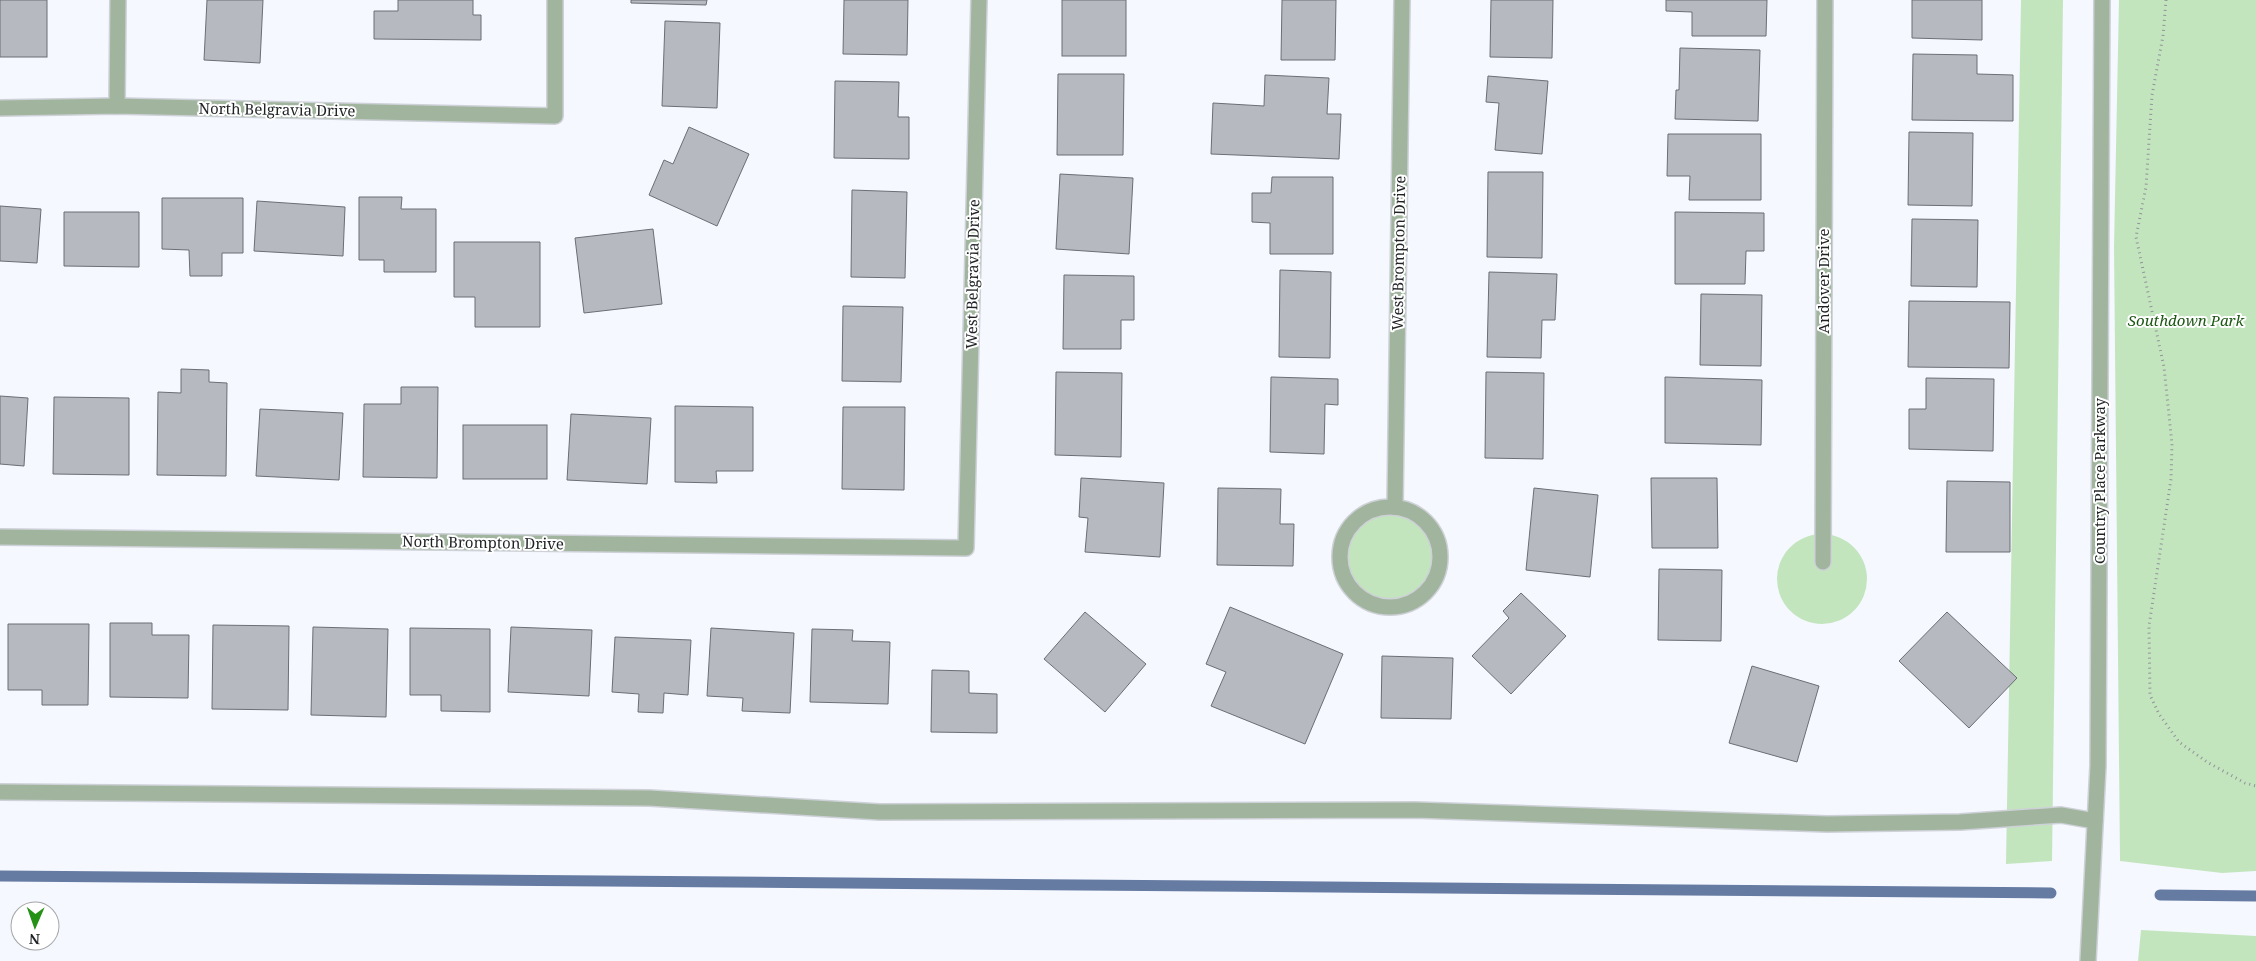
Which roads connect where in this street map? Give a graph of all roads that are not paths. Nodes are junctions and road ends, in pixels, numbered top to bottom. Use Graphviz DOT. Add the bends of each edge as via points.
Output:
graph roads {
  1 [pos="118,0"];
  2 [pos="555,0"];
  3 [pos="979,0"];
  4 [pos="1402,0"];
  5 [pos="1825,0"];
  6 [pos="2102,0"];
  7 [pos="117,106"];
  8 [pos="0,108"];
  9 [pos="1395,507"];
  10 [pos="0,537"];
  11 [pos="966,548"];
  12 [pos="1824,562"];
  13 [pos="0,792"];
  14 [pos="2095,821"];
  15 [pos="2088,961"];
  1 -- 7 [label="street"];
  2 -- 7 [label="street, North Belgravia Drive" via="555,116"];
  3 -- 11 [label="street, West Belgravia Drive"];
  4 -- 9 [label="street, West Brompton Drive"];
  5 -- 12 [label="street, Andover Drive"];
  6 -- 14 [label="street, Country Place Parkway" via="2101,495"];
  7 -- 8 [label="street, North Belgravia Drive"];
  9 -- 9 [label="street" via="1412,511 1426,521 1436,535 1440,552 1439,570 1432,585 1420,598 1405,606 1388,607 1358,597 1340,570 1339,554 1342,538 1357,519 1379,508"];
  10 -- 11 [label="street, North Brompton Drive"];
  13 -- 14 [label="street" via="650,798 880,812 1415,810 1827,824 1960,822 2061,815"];
  14 -- 15 [label="street, Country Place Parkway"];
}
